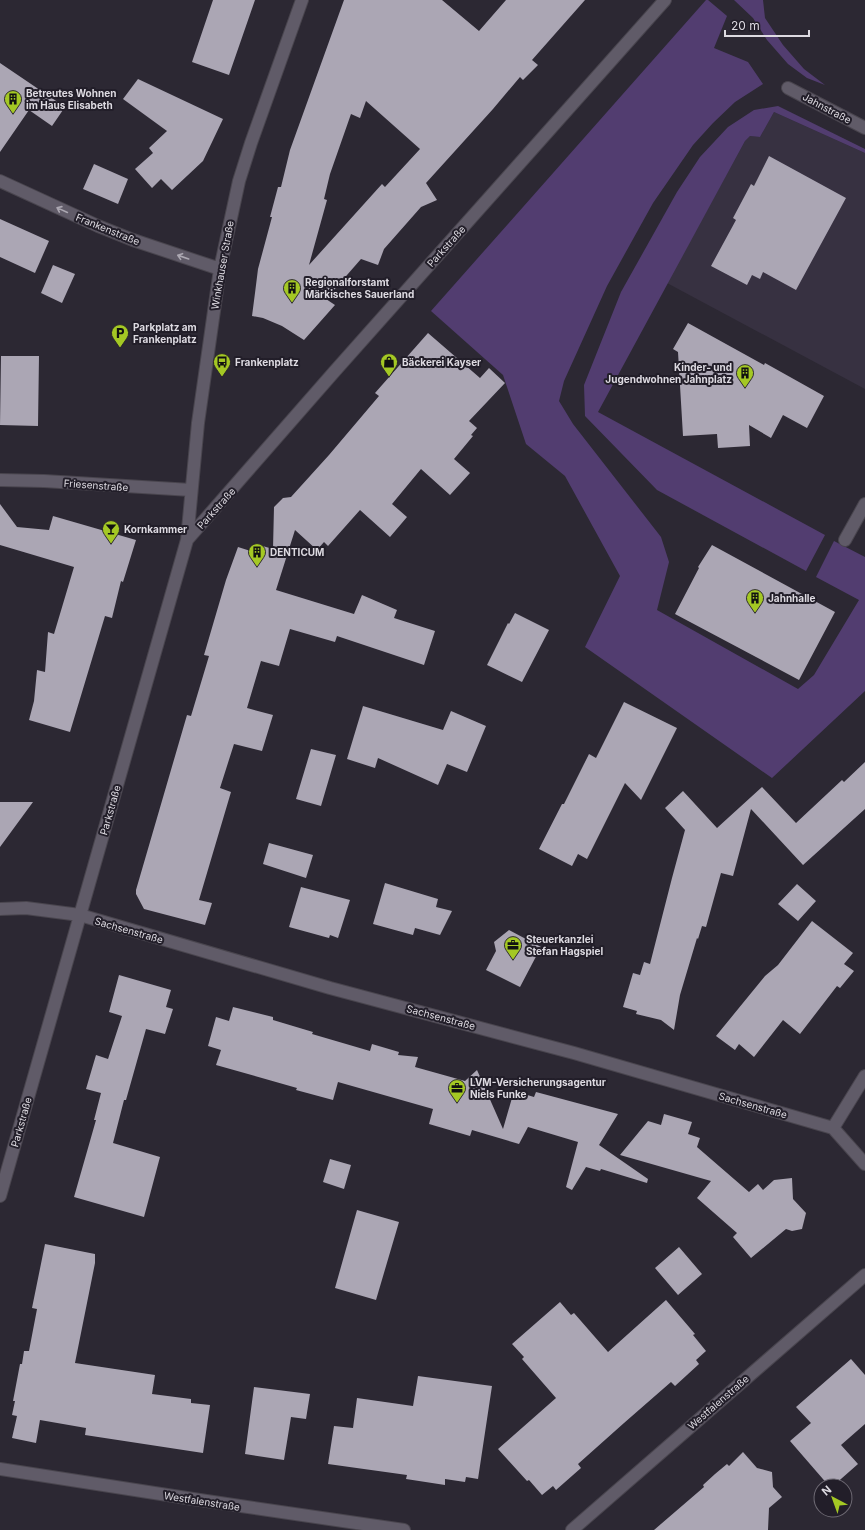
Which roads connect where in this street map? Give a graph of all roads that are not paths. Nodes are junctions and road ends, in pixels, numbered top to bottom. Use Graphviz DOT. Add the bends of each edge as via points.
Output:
graph roads {
  1 [pos="302,0"];
  2 [pos="665,0"];
  3 [pos="788,88"];
  4 [pos="865,128"];
  5 [pos="0,181"];
  6 [pos="220,269"];
  7 [pos="0,480"];
  8 [pos="191,490"];
  9 [pos="865,504"];
  10 [pos="187,540"];
  11 [pos="845,540"];
  12 [pos="0,909"];
  13 [pos="80,915"];
  14 [pos="865,1076"];
  15 [pos="833,1128"];
  16 [pos="865,1164"];
  17 [pos="0,1196"];
  18 [pos="865,1275"];
  19 [pos="0,1469"];
  20 [pos="404,1530"];
  21 [pos="572,1530"];
  1 -- 6 [label="street, Winkhauser Straße" via="239,181"];
  2 -- 10 [label="street, Parkstraße"];
  3 -- 4 [label="street, Jahnstraße"];
  6 -- 5 [label="street, Frankenstraße, one-way" via="133,240"];
  6 -- 8 [label="street, Winkhauser Straße" via="199,412"];
  7 -- 8 [label="street, Friesenstraße"];
  8 -- 10 [label="street, Winkhauser Straße"];
  9 -- 11 [label="street"];
  10 -- 13 [label="street, Parkstraße"];
  12 -- 13 [label="street, Sachsenstraße" via="26,908"];
  13 -- 15 [label="street, Sachsenstraße" via="330,988 574,1053"];
  13 -- 17 [label="street, Parkstraße"];
  14 -- 15 [label="street"];
  15 -- 16 [label="street"];
  18 -- 21 [label="street, Westfalenstraße"];
  19 -- 20 [label="street, Westfalenstraße"];
}
